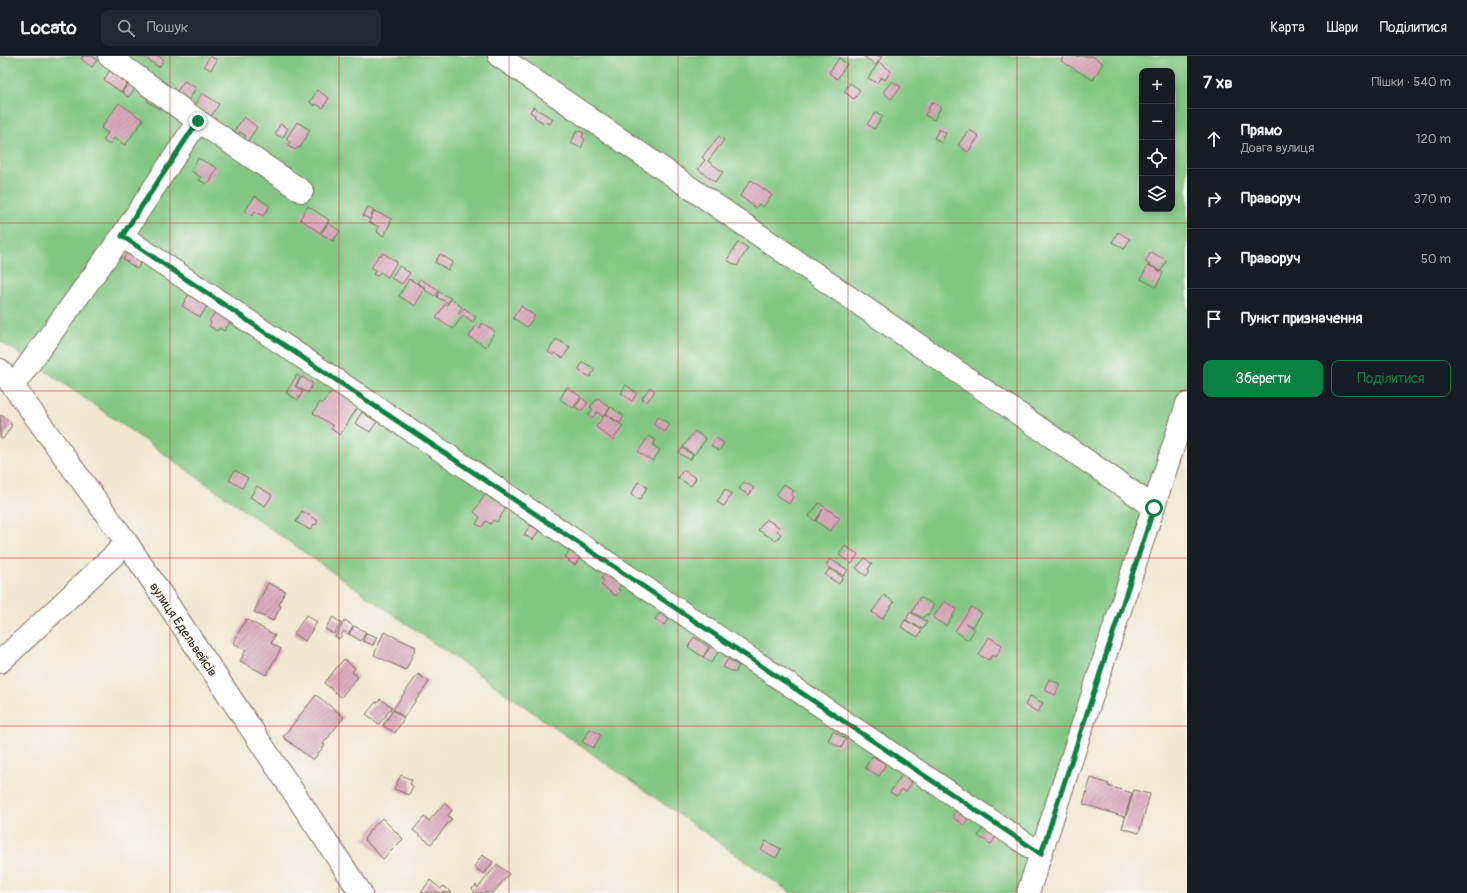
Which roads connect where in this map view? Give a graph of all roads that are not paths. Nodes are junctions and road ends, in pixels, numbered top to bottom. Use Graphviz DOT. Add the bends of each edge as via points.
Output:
graph roads {
  1 [pos="109,56"];
  2 [pos="499,56"];
  3 [pos="198,121"];
  4 [pos="302,191"];
  5 [pos="122,236"];
  6 [pos="7,378"];
  7 [pos="1187,404"];
  8 [pos="1154,508"];
  9 [pos="127,543"];
  10 [pos="0,662"];
  11 [pos="1041,854"];
  12 [pos="361,893"];
  13 [pos="1028,893"];
  1 -- 3 [label="street"];
  2 -- 8 [label="street"];
  3 -- 4 [label="street"];
  3 -- 5 [label="street"];
  5 -- 6 [label="street"];
  5 -- 11 [label="street"];
  6 -- 9 [label="street, вулиця Едельвейсів"];
  7 -- 8 [label="street"];
  8 -- 11 [label="street"];
  9 -- 10 [label="street"];
  9 -- 12 [label="street, вулиця Едельвейсів"];
  11 -- 13 [label="street"];
}
